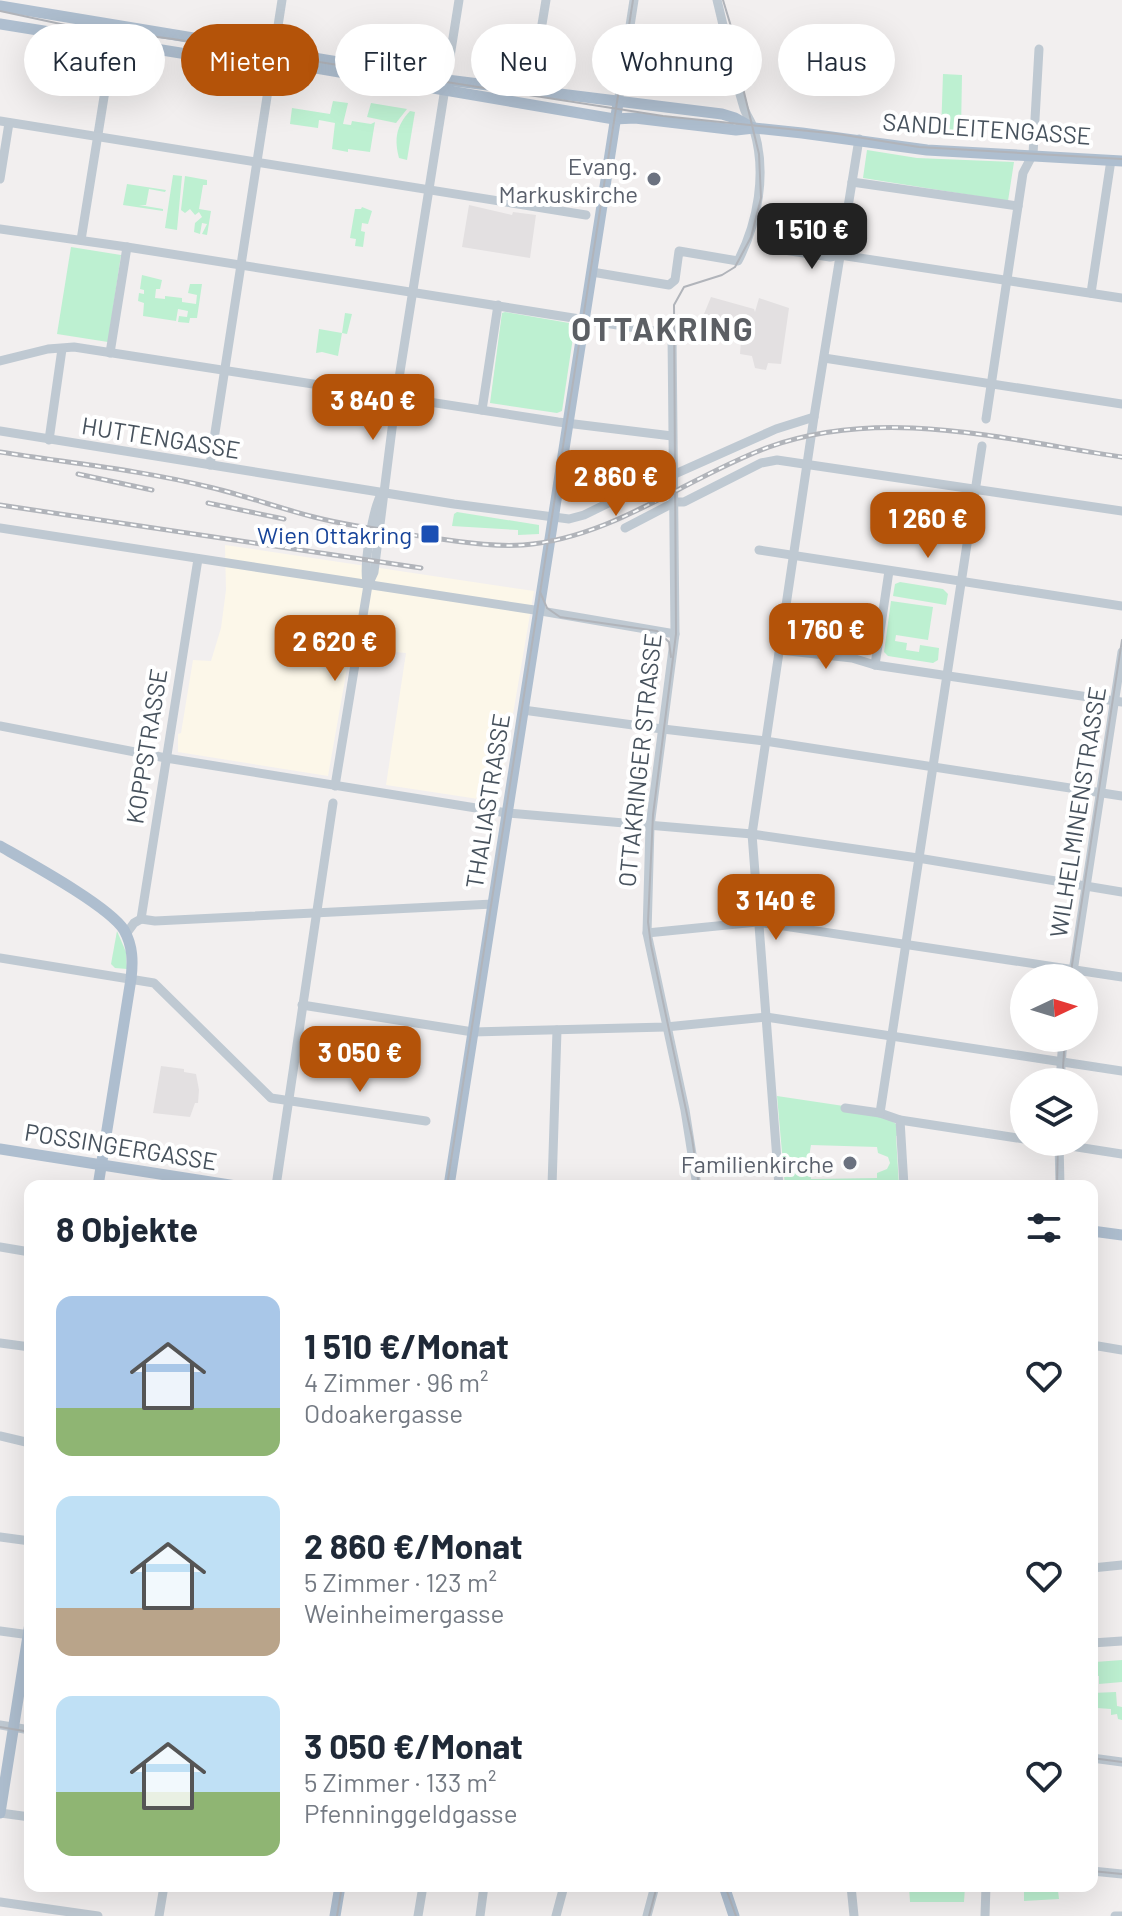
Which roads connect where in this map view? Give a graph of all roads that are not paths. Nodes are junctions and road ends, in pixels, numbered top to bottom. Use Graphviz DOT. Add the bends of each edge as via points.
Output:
graph roads {
  1 [pos="282,0"];
  2 [pos="459,0"];
  3 [pos="546,0"];
  4 [pos="634,0"];
  5 [pos="717,0"];
  6 [pos="0,6"];
  7 [pos="0,24"];
  8 [pos="278,24"];
  9 [pos="542,24"];
  10 [pos="455,26"];
  11 [pos="24,28"];
  12 [pos="181,36"];
  13 [pos="1039,49"];
  14 [pos="455,87"];
  15 [pos="104,96"];
  16 [pos="267,96"];
  17 [pos="444,96"];
  18 [pos="567,96"];
  19 [pos="618,103"];
  20 [pos="616,119"];
  21 [pos="4,122"];
  22 [pos="754,128"];
  23 [pos="97,138"];
  24 [pos="859,139"];
  25 [pos="1033,154"];
  26 [pos="1116,160"];
  27 [pos="257,163"];
  28 [pos="0,179"];
  29 [pos="852,182"];
  30 [pos="429,190"];
  31 [pos="1018,206"];
  32 [pos="586,215"];
  33 [pos="0,229"];
  34 [pos="81,240"];
  35 [pos="127,247"];
  36 [pos="784,250"];
  37 [pos="840,255"];
  38 [pos="241,265"];
  39 [pos="592,272"];
  40 [pos="1007,281"];
  41 [pos="413,292"];
  42 [pos="1091,293"];
  43 [pos="1122,298"];
  44 [pos="498,305"];
  45 [pos="584,320"];
  46 [pos="62,349"];
  47 [pos="110,353"];
  48 [pos="824,358"];
  49 [pos="0,361"];
  50 [pos="225,371"];
  51 [pos="991,385"];
  52 [pos="396,397"];
  53 [pos="1122,404"];
  54 [pos="482,410"];
  55 [pos="814,417"];
  56 [pos="986,419"];
  57 [pos="568,423"];
  58 [pos="0,431"];
  59 [pos="672,436"];
  60 [pos="49,440"];
  61 [pos="982,446"];
  62 [pos="807,463"];
  63 [pos="210,465"];
  64 [pos="672,478"];
  65 [pos="976,489"];
  66 [pos="382,493"];
  67 [pos="674,503"];
  68 [pos="1122,511"];
  69 [pos="553,519"];
  70 [pos="0,528"];
  71 [pos="625,528"];
  72 [pos="759,550"];
  73 [pos="794,555"];
  74 [pos="198,559"];
  75 [pos="889,571"];
  76 [pos="962,581"];
  77 [pos="368,585"];
  78 [pos="1122,606"];
  79 [pos="539,610"];
  80 [pos="675,634"];
  81 [pos="780,650"];
  82 [pos="1122,652"];
  83 [pos="875,665"];
  84 [pos="947,676"];
  85 [pos="1118,702"];
  86 [pos="523,710"];
  87 [pos="633,725"];
  88 [pos="0,726"];
  89 [pos="646,727"];
  90 [pos="663,729"];
  91 [pos="765,741"];
  92 [pos="166,758"];
  93 [pos="933,766"];
  94 [pos="335,786"];
  95 [pos="1100,793"];
  96 [pos="1122,796"];
  97 [pos="333,803"];
  98 [pos="507,813"];
  99 [pos="650,826"];
  100 [pos="752,834"];
  101 [pos="0,846"];
  102 [pos="918,858"];
  103 [pos="1086,886"];
  104 [pos="1122,892"];
  105 [pos="493,904"];
  106 [pos="315,914"];
  107 [pos="141,919"];
  108 [pos="757,922"];
  109 [pos="647,933"];
  110 [pos="126,934"];
  111 [pos="906,944"];
  112 [pos="0,958"];
  113 [pos="1017,964"];
  114 [pos="1074,964"];
  115 [pos="1098,976"];
  116 [pos="1122,977"];
  117 [pos="131,979"];
  118 [pos="302,1005"];
  119 [pos="766,1017"];
  120 [pos="666,1027"];
  121 [pos="557,1030"];
  122 [pos="473,1032"];
  123 [pos="892,1035"];
  124 [pos="1061,1052"];
  125 [pos="1060,1061"];
  126 [pos="1060,1068"];
  127 [pos="1122,1071"];
  128 [pos="288,1100"];
  129 [pos="845,1108"];
  130 [pos="880,1113"];
  131 [pos="900,1120"];
  132 [pos="426,1121"];
  133 [pos="1010,1137"];
  134 [pos="0,1149"];
  135 [pos="1098,1150"];
  136 [pos="1122,1154"];
  137 [pos="1059,1156"];
  138 [pos="102,1165"];
  139 [pos="99,1180"];
  140 [pos="198,1180"];
  141 [pos="277,1180"];
  142 [pos="450,1180"];
  143 [pos="552,1180"];
  144 [pos="696,1180"];
  145 [pos="778,1180"];
  146 [pos="904,1180"];
  147 [pos="1060,1180"];
  148 [pos="1098,1232"];
  149 [pos="1122,1235"];
  150 [pos="0,1247"];
  151 [pos="24,1251"];
  152 [pos="0,1343"];
  153 [pos="24,1346"];
  154 [pos="1098,1346"];
  155 [pos="1122,1350"];
  156 [pos="0,1436"];
  157 [pos="24,1442"];
  158 [pos="0,1537"];
  159 [pos="24,1540"];
  160 [pos="1122,1565"];
  161 [pos="1098,1567"];
  162 [pos="0,1631"];
  163 [pos="24,1631"];
  164 [pos="1122,1641"];
  165 [pos="1098,1643"];
  166 [pos="24,1661"];
  167 [pos="0,1725"];
  168 [pos="13,1728"];
  169 [pos="24,1729"];
  170 [pos="1098,1759"];
  171 [pos="1122,1762"];
  172 [pos="0,1813"];
  173 [pos="24,1816"];
  174 [pos="1098,1872"];
  175 [pos="1122,1874"];
  176 [pos="163,1892"];
  177 [pos="339,1892"];
  178 [pos="422,1892"];
  179 [pos="483,1892"];
  180 [pos="562,1892"];
  181 [pos="653,1892"];
  182 [pos="726,1892"];
  183 [pos="852,1892"];
  184 [pos="986,1892"];
  185 [pos="0,1902"];
  186 [pos="98,1916"];
  187 [pos="159,1916"];
  188 [pos="335,1916"];
  189 [pos="418,1916"];
  190 [pos="480,1916"];
  191 [pos="556,1916"];
  192 [pos="647,1916"];
  193 [pos="734,1916"];
  194 [pos="854,1916"];
  195 [pos="985,1916"];
  196 [pos="1115,1916"];
  197 [pos="1122,1916"];
  1 -- 8 [label="street"];
  2 -- 10 [label="street"];
  3 -- 9 [label="street"];
  4 -- 19 [label="street"];
  5 -- 22 [label="street" via="744,110"];
  6 -- 12 [label="main road"];
  7 -- 11 [label="main road"];
  13 -- 25 [label="street"];
  14 -- 20 [label="main road" via="492,100"];
  15 -- 23 [label="street"];
  16 -- 27 [label="street"];
  17 -- 30 [label="street"];
  18 -- 19 [label="main road"];
  19 -- 20 [label="main road"];
  19 -- 22 [label="main road" via="722,114"];
  20 -- 22 [label="main road"];
  20 -- 39 [label="main road"];
  21 -- 23 [label="street"];
  21 -- 28 [label="street"];
  22 -- 24 [label="main road, SANDLEITENGASSE"];
  22 -- 39 [label="street" via="758,204 738,261 679,251 675,280 666,285"];
  23 -- 27 [label="street"];
  23 -- 34 [label="street"];
  24 -- 25 [label="main road, SANDLEITENGASSE" via="927,150"];
  24 -- 29 [label="street"];
  25 -- 26 [label="main road, SANDLEITENGASSE"];
  25 -- 31 [label="street" via="1023,173"];
  26 -- 42 [label="street"];
  27 -- 30 [label="street"];
  27 -- 38 [label="street"];
  29 -- 31 [label="street"];
  29 -- 37 [label="street"];
  30 -- 32 [label="street"];
  30 -- 41 [label="street"];
  31 -- 40 [label="street"];
  33 -- 34 [label="street"];
  34 -- 35 [label="street"];
  35 -- 38 [label="street"];
  35 -- 47 [label="street"];
  36 -- 37 [label="street"];
  37 -- 40 [label="street"];
  37 -- 48 [label="street"];
  38 -- 41 [label="street"];
  38 -- 50 [label="street"];
  39 -- 45 [label="main road"];
  40 -- 42 [label="street"];
  40 -- 51 [label="street"];
  41 -- 44 [label="street"];
  41 -- 52 [label="street"];
  42 -- 43 [label="street"];
  44 -- 45 [label="street"];
  44 -- 54 [label="street"];
  45 -- 57 [label="main road, THALIASTRASSE"];
  45 -- 59 [label="street, OTTAKRINGER STRASSE" via="673,334"];
  46 -- 47 [label="street"];
  46 -- 49 [label="street"];
  46 -- 60 [label="street"];
  47 -- 50 [label="street"];
  48 -- 51 [label="street"];
  48 -- 55 [label="street"];
  50 -- 52 [label="street"];
  50 -- 63 [label="street"];
  51 -- 53 [label="street"];
  51 -- 56 [label="street"];
  52 -- 54 [label="street"];
  52 -- 66 [label="street"];
  54 -- 57 [label="street"];
  55 -- 62 [label="street"];
  55 -- 64 [label="street"];
  57 -- 59 [label="street"];
  57 -- 69 [label="main road, THALIASTRASSE"];
  58 -- 60 [label="street, HUTTENGASSE"];
  59 -- 64 [label="street, OTTAKRINGER STRASSE"];
  60 -- 63 [label="street, HUTTENGASSE"];
  61 -- 65 [label="street"];
  62 -- 65 [label="street"];
  62 -- 67 [label="street" via="766,461"];
  62 -- 73 [label="street"];
  63 -- 66 [label="street, HUTTENGASSE"];
  64 -- 67 [label="street, OTTAKRINGER STRASSE"];
  64 -- 69 [label="street" via="577,518"];
  65 -- 68 [label="street"];
  65 -- 76 [label="street"];
  66 -- 69 [label="street, HUTTENGASSE"];
  66 -- 77 [label="street"];
  67 -- 71 [label="street"];
  67 -- 80 [label="street, OTTAKRINGER STRASSE"];
  69 -- 79 [label="main road, THALIASTRASSE"];
  70 -- 74 [label="street"];
  72 -- 73 [label="street"];
  73 -- 75 [label="street"];
  73 -- 81 [label="street"];
  74 -- 77 [label="street"];
  74 -- 92 [label="street, KOPPSTRASSE"];
  75 -- 76 [label="street"];
  75 -- 83 [label="street"];
  76 -- 78 [label="street"];
  76 -- 84 [label="street"];
  77 -- 79 [label="street"];
  77 -- 94 [label="street"];
  79 -- 80 [label="street"];
  79 -- 86 [label="main road, THALIASTRASSE"];
  80 -- 90 [label="street, OTTAKRINGER STRASSE"];
  81 -- 83 [label="street"];
  81 -- 91 [label="street"];
  82 -- 85 [label="street, WILHELMINENSTRASSE"];
  83 -- 84 [label="street"];
  84 -- 85 [label="street"];
  84 -- 93 [label="street"];
  85 -- 95 [label="street, WILHELMINENSTRASSE"];
  86 -- 87 [label="street"];
  86 -- 98 [label="main road, THALIASTRASSE"];
  88 -- 92 [label="street"];
  89 -- 90 [label="street"];
  90 -- 91 [label="street"];
  90 -- 99 [label="street, OTTAKRINGER STRASSE"];
  91 -- 93 [label="street"];
  91 -- 100 [label="street"];
  92 -- 94 [label="street"];
  92 -- 107 [label="street, KOPPSTRASSE"];
  93 -- 95 [label="street"];
  93 -- 102 [label="street"];
  94 -- 98 [label="street"];
  95 -- 96 [label="street"];
  95 -- 103 [label="street, WILHELMINENSTRASSE"];
  97 -- 106 [label="street"];
  98 -- 99 [label="street"];
  98 -- 105 [label="main road, THALIASTRASSE"];
  99 -- 100 [label="street"];
  99 -- 109 [label="street, OTTAKRINGER STRASSE"];
  100 -- 102 [label="street"];
  100 -- 108 [label="street"];
  101 -- 110 [label="main road" via="106,913"];
  102 -- 103 [label="street"];
  102 -- 111 [label="street"];
  103 -- 104 [label="street"];
  103 -- 114 [label="street, WILHELMINENSTRASSE"];
  105 -- 106 [label="street"];
  105 -- 122 [label="main road, THALIASTRASSE"];
  106 -- 107 [label="street"];
  106 -- 118 [label="street"];
  107 -- 110 [label="street"];
  108 -- 109 [label="street"];
  108 -- 111 [label="street"];
  108 -- 119 [label="street"];
  109 -- 120 [label="street, OTTAKRINGER STRASSE"];
  110 -- 117 [label="main road"];
  111 -- 113 [label="street"];
  111 -- 123 [label="street"];
  112 -- 117 [label="street"];
  115 -- 116 [label="street"];
  117 -- 128 [label="street" via="161,988 271,1098"];
  117 -- 138 [label="main road"];
  118 -- 122 [label="street"];
  118 -- 128 [label="street"];
  119 -- 120 [label="street"];
  119 -- 123 [label="street"];
  119 -- 145 [label="street"];
  120 -- 121 [label="street"];
  120 -- 144 [label="street, OTTAKRINGER STRASSE"];
  121 -- 122 [label="street"];
  121 -- 143 [label="street"];
  122 -- 142 [label="main road, THALIASTRASSE"];
  123 -- 125 [label="street"];
  123 -- 130 [label="street"];
  124 -- 125 [label="street"];
  125 -- 126 [label="street"];
  125 -- 127 [label="street"];
  128 -- 132 [label="street"];
  128 -- 141 [label="street"];
  129 -- 130 [label="street"];
  130 -- 131 [label="street"];
  131 -- 133 [label="street"];
  131 -- 146 [label="street"];
  134 -- 138 [label="main road, POSSINGERGASSE"];
  135 -- 136 [label="street"];
  137 -- 147 [label="street"];
  138 -- 139 [label="main road"];
  138 -- 140 [label="main road, POSSINGERGASSE"];
  148 -- 149 [label="main road"];
  150 -- 151 [label="street"];
  152 -- 153 [label="street"];
  154 -- 155 [label="street"];
  156 -- 157 [label="street"];
  158 -- 159 [label="street"];
  160 -- 161 [label="street"];
  162 -- 163 [label="street"];
  164 -- 165 [label="street"];
  166 -- 168 [label="main road"];
  167 -- 168 [label="street"];
  168 -- 169 [label="street"];
  168 -- 172 [label="main road"];
  170 -- 171 [label="street"];
  172 -- 173 [label="street"];
  174 -- 175 [label="street"];
  176 -- 187 [label="street"];
  177 -- 188 [label="main road"];
  178 -- 189 [label="street"];
  179 -- 190 [label="street"];
  180 -- 191 [label="street"];
  181 -- 192 [label="street"];
  182 -- 193 [label="main road"];
  183 -- 194 [label="street"];
  184 -- 195 [label="street"];
  185 -- 186 [label="street"];
  196 -- 197 [label="street"];
}
